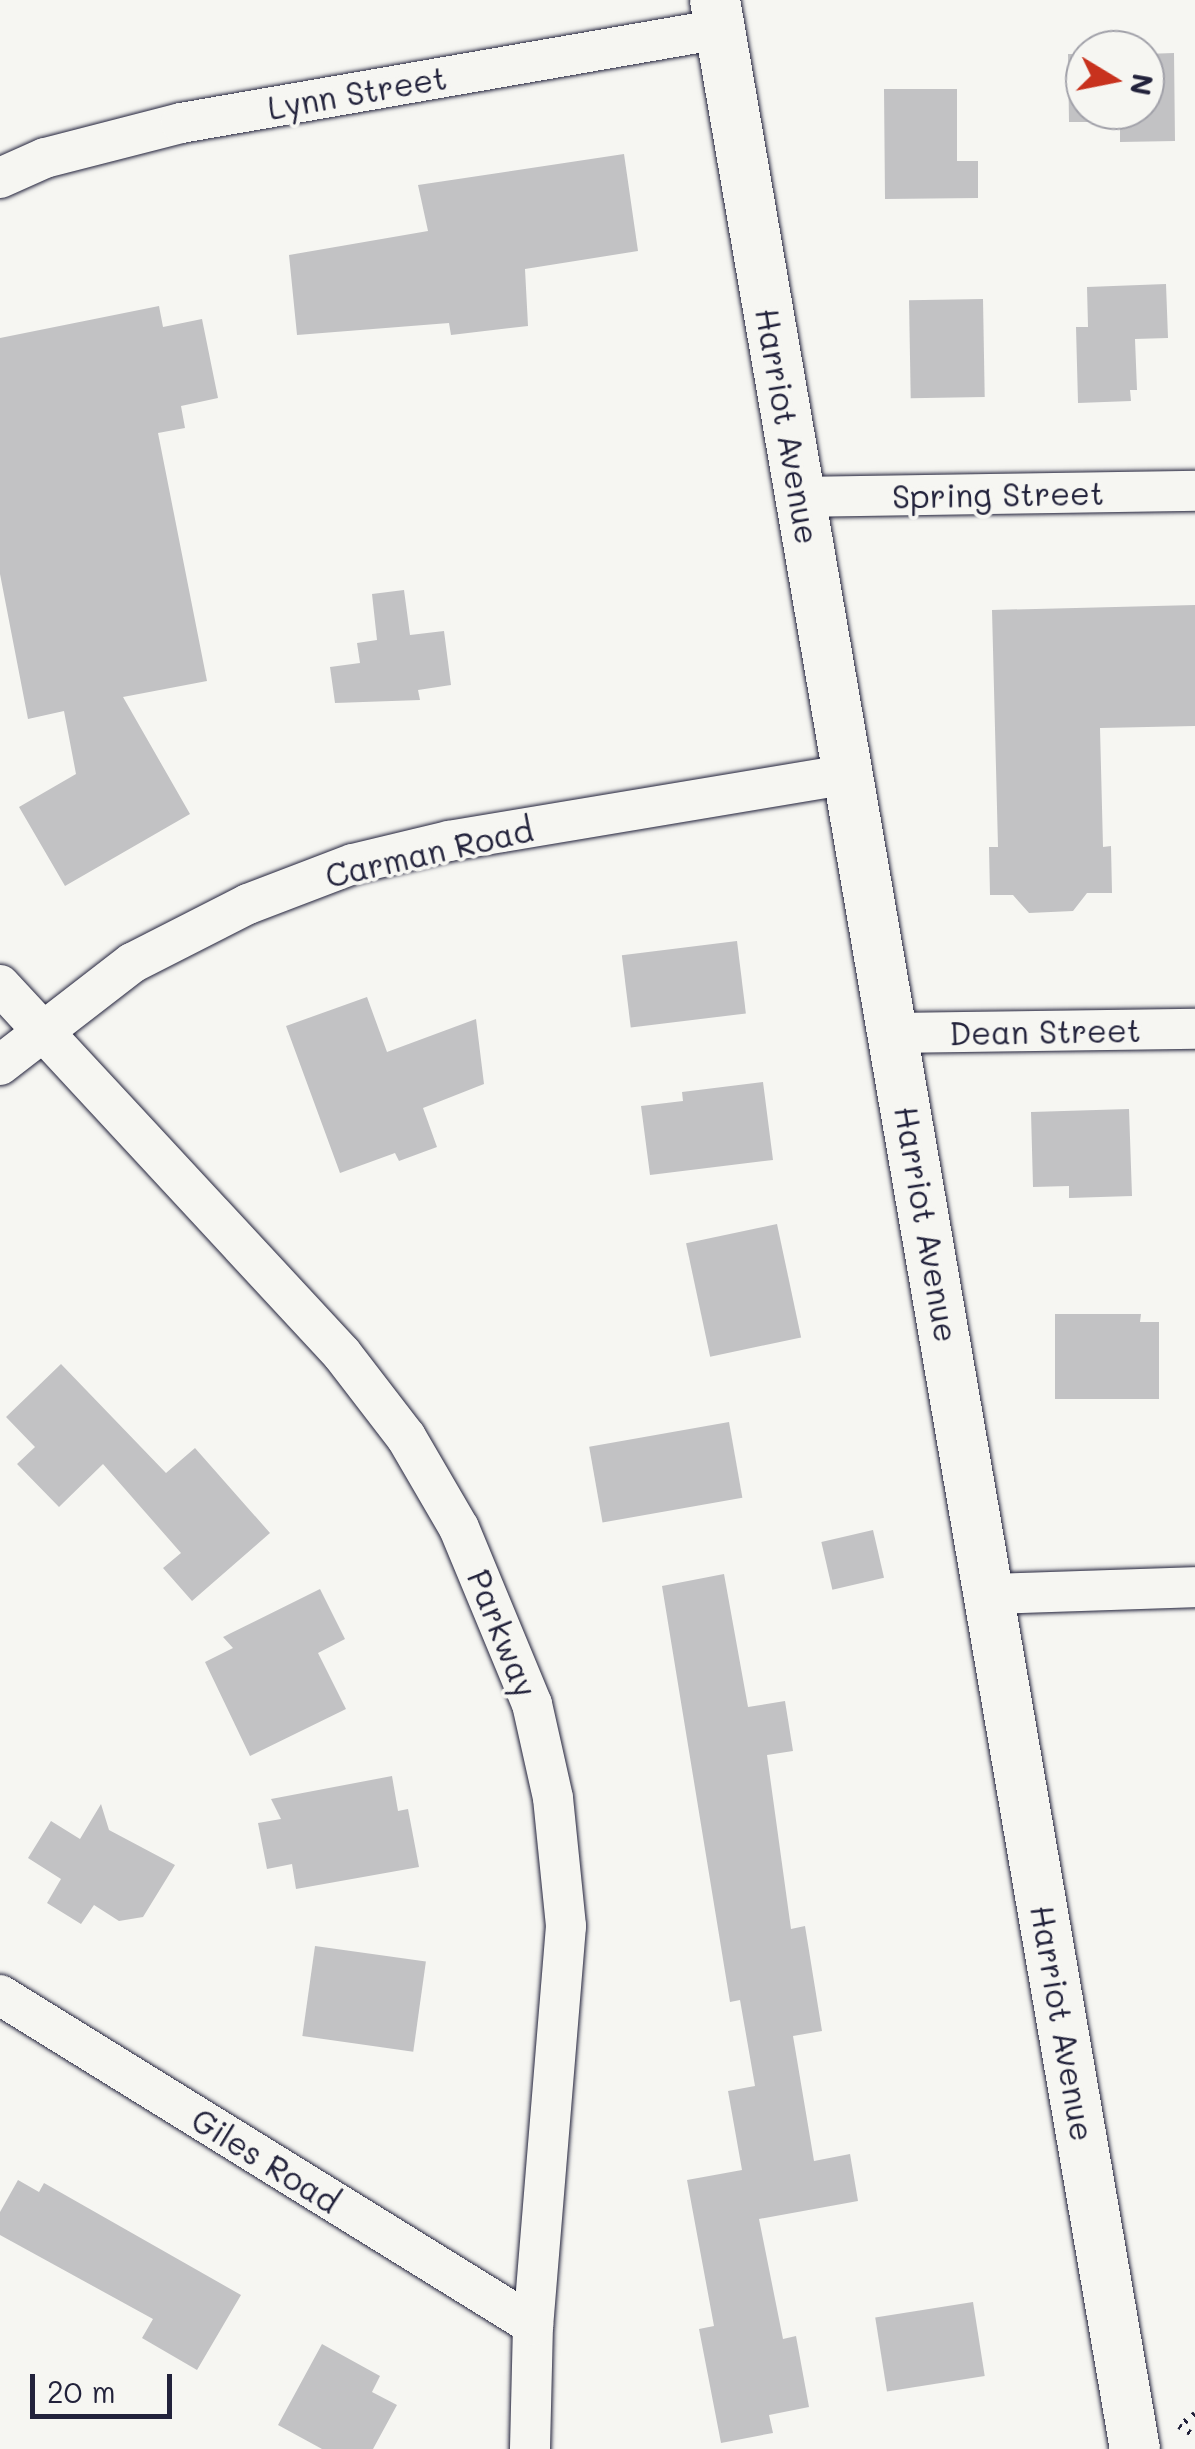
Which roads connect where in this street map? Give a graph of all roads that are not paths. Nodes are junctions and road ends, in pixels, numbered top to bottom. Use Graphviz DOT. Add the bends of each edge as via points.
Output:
graph roads {
  1 [pos="718,14"];
  2 [pos="0,178"];
  3 [pos="1195,491"];
  4 [pos="800,497"];
  5 [pos="848,774"];
  6 [pos="0,985"];
  7 [pos="1195,1029"];
  8 [pos="38,1030"];
  9 [pos="894,1033"];
  10 [pos="0,1065"];
  11 [pos="1195,1587"];
  12 [pos="990,1594"];
  13 [pos="0,1996"];
  14 [pos="532,2325"];
  15 [pos="530,2449"];
  16 [pos="1135,2449"];
  1 -- 2 [label="street, Lynn Street" via="181,122 45,158"];
  1 -- 4 [label="street, Harriot Avenue"];
  3 -- 4 [label="street, Spring Street"];
  4 -- 5 [label="street, Harriot Avenue"];
  5 -- 8 [label="street, Carman Road" via="353,864 248,904 132,963"];
  5 -- 9 [label="street, Harriot Avenue"];
  6 -- 8 [label="street, Parkway"];
  7 -- 9 [label="street, Dean Street"];
  8 -- 10 [label="street, Carman Road"];
  8 -- 14 [label="street, Parkway" via="342,1354 406,1437 459,1528 526,1688 552,1798 566,1926"];
  9 -- 12 [label="street, Harriot Avenue"];
  11 -- 12 [label="street"];
  12 -- 16 [label="street, Harriot Avenue"];
  13 -- 14 [label="street, Giles Road"];
  14 -- 15 [label="street, Parkway"];
}
